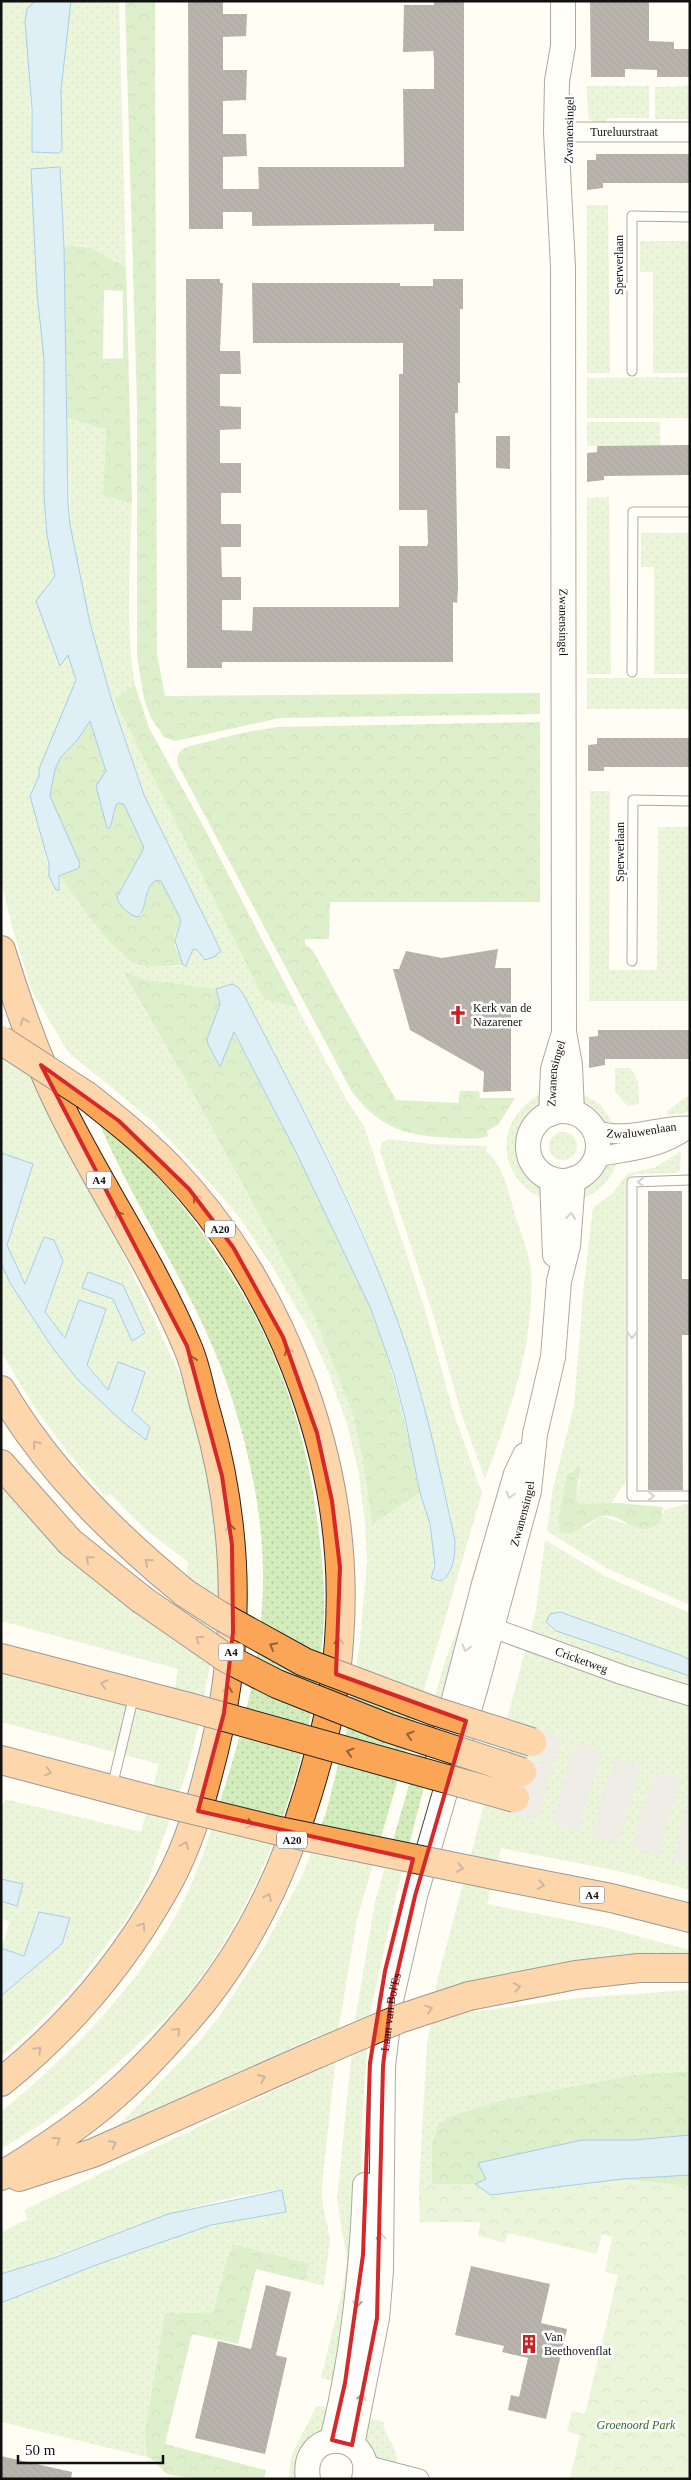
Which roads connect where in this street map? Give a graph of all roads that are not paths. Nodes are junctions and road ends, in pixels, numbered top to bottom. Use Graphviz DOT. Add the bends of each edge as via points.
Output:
graph roads {
  1 [pos="563,1"];
  2 [pos="563,132"];
  3 [pos="690,132"];
  4 [pos="690,217"];
  5 [pos="632,371"];
  6 [pos="690,512"];
  7 [pos="632,672"];
  8 [pos="690,801"];
  9 [pos="1,950"];
  10 [pos="632,961"];
  11 [pos="1,1040"];
  12 [pos="561,1113"];
  13 [pos="690,1126"];
  14 [pos="594,1130"];
  15 [pos="596,1157"];
  16 [pos="562,1179"];
  17 [pos="690,1180"];
  18 [pos="1,1390"];
  19 [pos="1,1464"];
  20 [pos="690,1496"];
  21 [pos="492,1587"];
  22 [pos="482,1624"];
  23 [pos="1,1658"];
  24 [pos="135,1692"];
  25 [pos="690,1696"];
  26 [pos="532,1742"];
  27 [pos="1,1760"];
  28 [pos="522,1772"];
  29 [pos="111,1789"];
  30 [pos="515,1798"];
  31 [pos="690,1918"];
  32 [pos="690,1968"];
  33 [pos="1,2082"];
  34 [pos="1,2176"];
  35 [pos="1,2182"];
  36 [pos="342,2442"];
  37 [pos="365,2472"];
  38 [pos="308,2479"];
  39 [pos="419,2479"];
  1 -- 2 [label="street, Zwanensingel" via="563,46 569,80"];
  2 -- 3 [label="street, Tureluurstraat"];
  2 -- 12 [label="street, Zwanensingel" via="567,187 561,213 564,1032 570,1065"];
  4 -- 5 [label="lane, Sperwerlaan" via="632,216"];
  6 -- 7 [label="lane" via="634,512"];
  8 -- 10 [label="lane, Sperwerlaan" via="633,800"];
  33 -- 9 [label="highway, A4, one-way" via="25,2063 78,2010 126,1951 165,1890 201,1801 224,1713 233,1632 234,1581 222,1476 193,1362 161,1290 103,1189 45,1074"];
  34 -- 11 [label="highway, A20, one-way, bridge" via="94,2113 142,2069 190,2017 250,1930 283,1866 304,1807 327,1723 340,1640 340,1567 332,1501 317,1433 282,1338 233,1247 189,1189 144,1142 87,1096"];
  12 -- 14 [label="street" via="585,1119"];
  12 -- 16 [label="street" via="536,1124 528,1146 533,1164 541,1173"];
  13 -- 14 [label="street, Zwaluwenlaan" via="621,1135"];
  13 -- 15 [label="street, Zwaluwenlaan" via="677,1137 651,1147"];
  14 -- 15 [label="street" via="598,1148"];
  15 -- 16 [label="street" via="587,1171"];
  16 -- 21 [label="street, Zwanensingel" via="568,1246 559,1281 553,1357 535,1434 516,1474"];
  17 -- 20 [label="lane, one-way" via="632,1182 632,1496"];
  26 -- 18 [label="highway, A4, one-way, bridge" via="434,1711 304,1662 218,1615 146,1561 68,1484 34,1441"];
  28 -- 19 [label="highway, A4, one-way, bridge" via="388,1728 277,1684 226,1658 141,1599 70,1542"];
  21 -- 22 [label="street, Laan van Bol'Es"];
  22 -- 25 [label="street, Cricketweg"];
  22 -- 36 [label="street, Laan van Bol'Es" via="392,1937 381,1990 370,2072 363,2255 345,2383"];
  24 -- 23 [label="highway, one-way"];
  24 -- 29 [label="lane"];
  30 -- 24 [label="highway, one-way, bridge"];
  27 -- 29 [label="highway, A4, one-way"];
  29 -- 31 [label="highway, A4, one-way, bridge" via="279,1831 611,1898"];
  35 -- 32 [label="highway, one-way, bridge" via="93,2153 399,2019 469,1996 576,1975 639,1968"];
  36 -- 37 [label="street" via="361,2453"];
  36 -- 38 [label="street" via="324,2442 311,2454"];
  37 -- 39 [label="street"];
}
